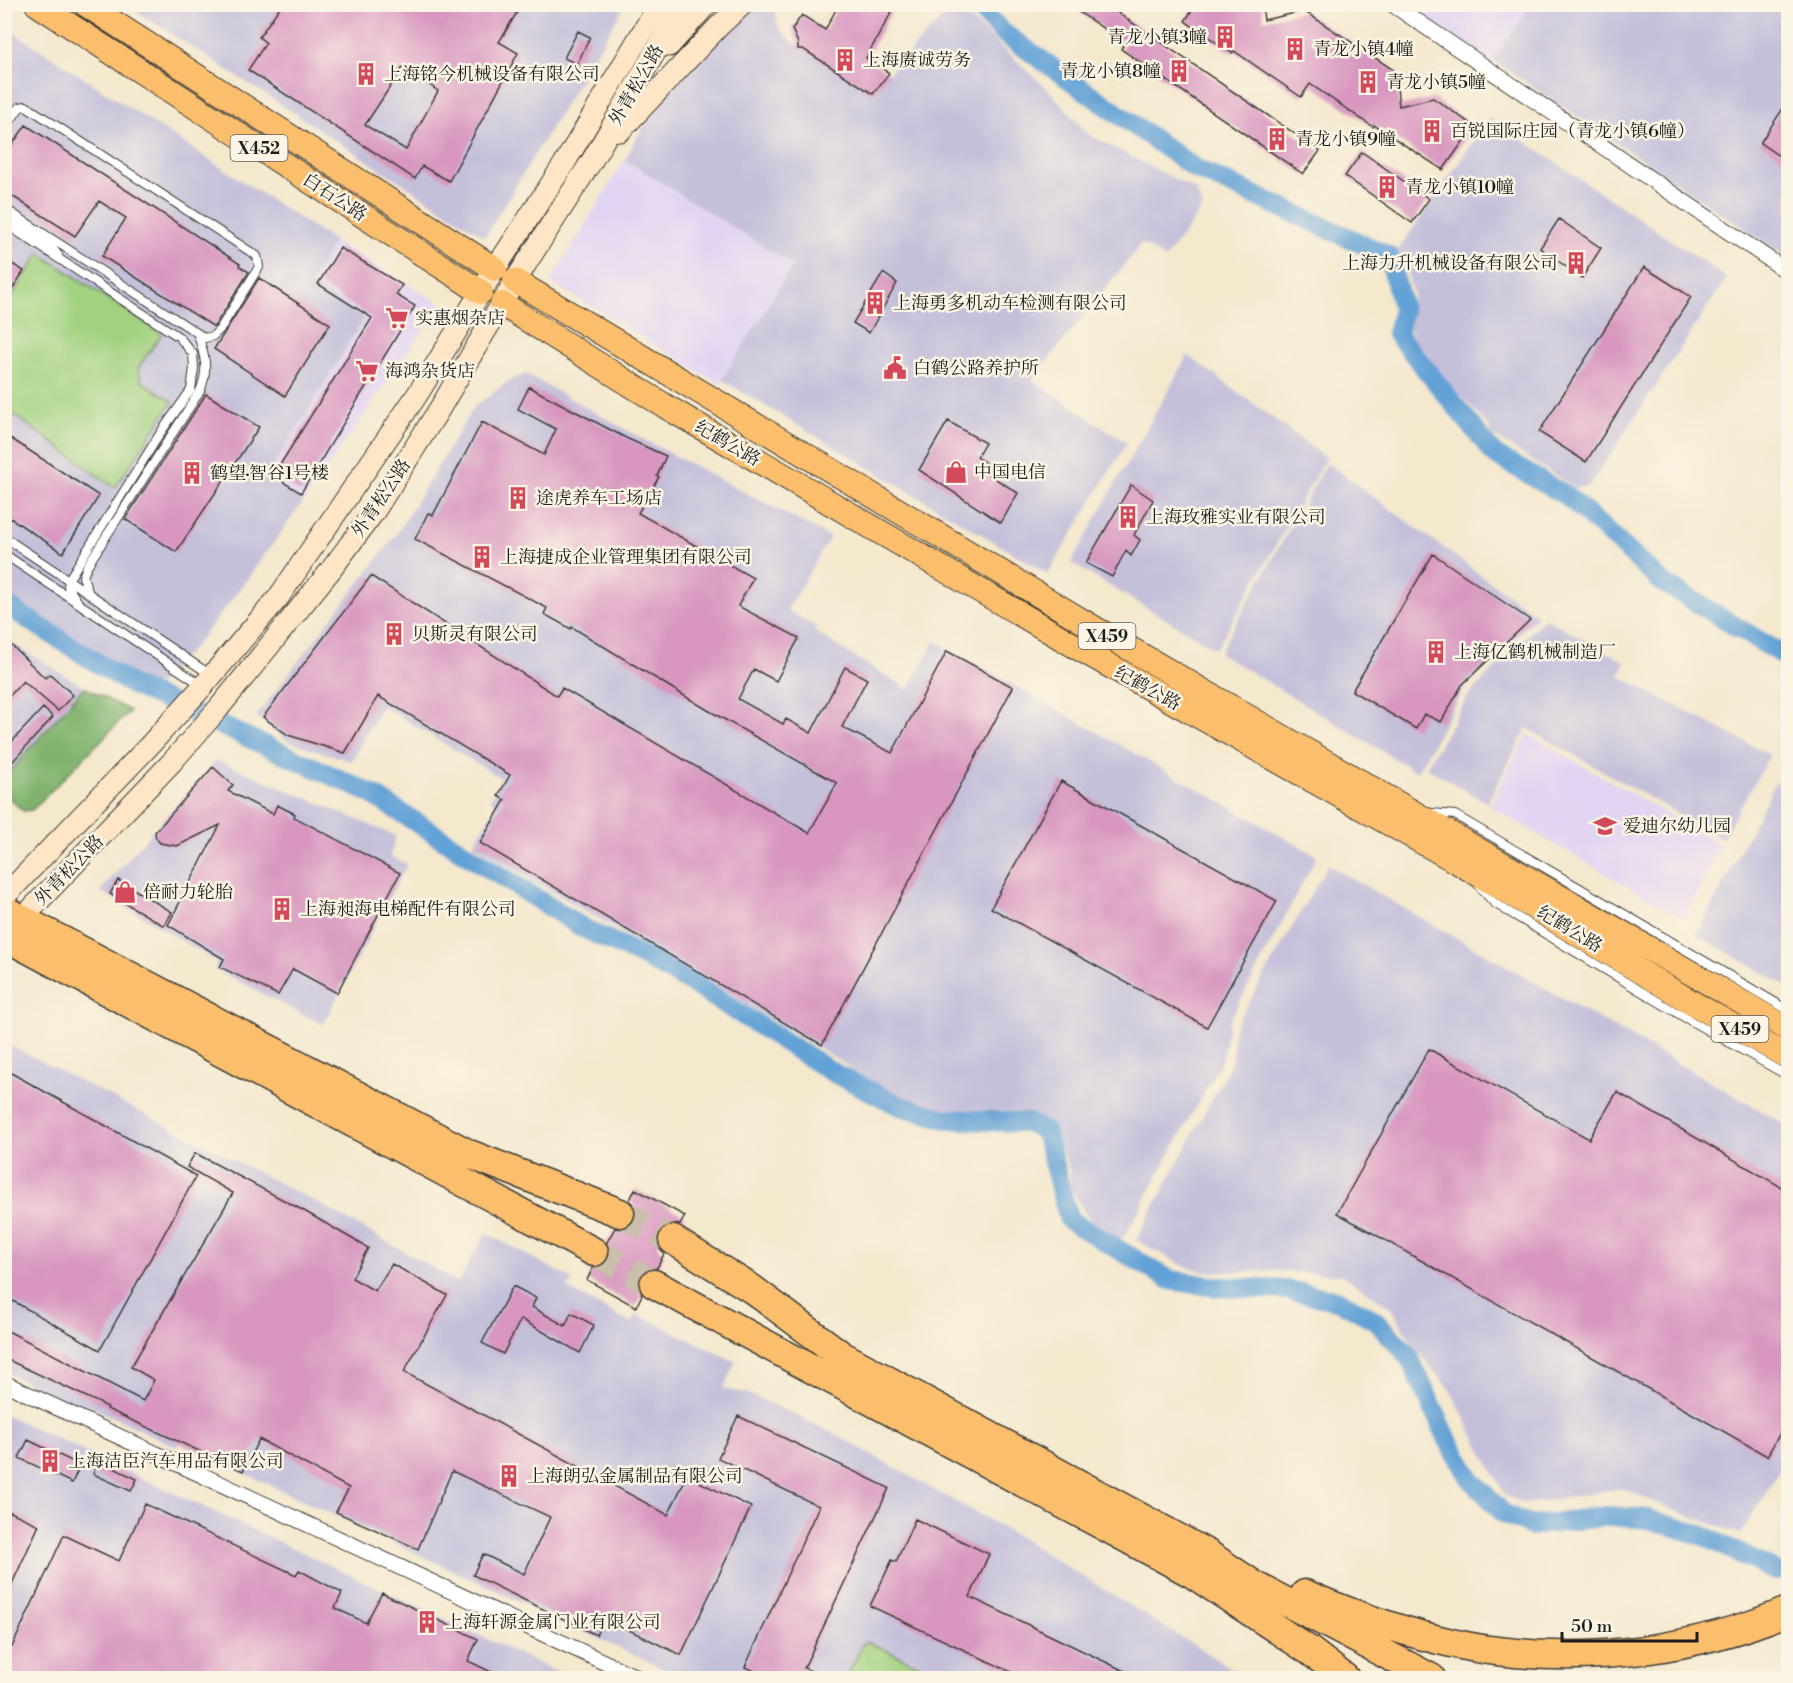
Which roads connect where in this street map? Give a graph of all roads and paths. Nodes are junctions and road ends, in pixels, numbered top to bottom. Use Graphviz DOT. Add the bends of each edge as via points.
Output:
graph roads {
  1 [pos="37,4"];
  2 [pos="85,4"];
  3 [pos="659,4"];
  4 [pos="683,4"];
  5 [pos="707,4"];
  6 [pos="743,4"];
  7 [pos="1392,4"];
  8 [pos="642,76"];
  9 [pos="4,130"];
  10 [pos="569,157"];
  11 [pos="593,159"];
  12 [pos="4,208"];
  13 [pos="4,214"];
  14 [pos="4,223"];
  15 [pos="63,261"];
  16 [pos="1788,272"];
  17 [pos="505,275"];
  18 [pos="481,292"];
  19 [pos="502,304"];
  20 [pos="198,335"];
  21 [pos="4,537"];
  22 [pos="4,554"];
  23 [pos="69,579"];
  24 [pos="88,591"];
  25 [pos="77,601"];
  26 [pos="204,685"];
  27 [pos="4,897"];
  28 [pos="8,928"];
  29 [pos="1709,975"];
  30 [pos="1688,1009"];
  31 [pos="1788,1010"];
  32 [pos="1788,1029"];
  33 [pos="1788,1057"];
  34 [pos="1788,1076"];
  35 [pos="620,1213"];
  36 [pos="673,1240"];
  37 [pos="594,1252"];
  38 [pos="654,1284"];
  39 [pos="4,1383"];
  40 [pos="1199,1564"];
  41 [pos="1788,1611"];
  42 [pos="638,1678"];
  43 [pos="1345,1678"];
  44 [pos="1401,1678"];
  45 [pos="1431,1678"];
  1 -- 18 [label="main road, 白石公路 / X452"];
  2 -- 17 [label="main road, 白石公路 / X452"];
  3 -- 10 [label="main road, 外青松公路"];
  4 -- 8 [label="main road, 外青松公路"];
  5 -- 8 [label="main road"];
  6 -- 11 [label="main road"];
  7 -- 16 [label="street"];
  8 -- 10 [label="main road"];
  8 -- 11 [label="main road, 外青松公路"];
  9 -- 20 [label="lane" via="20,107 26,106 257,256 259,267 220,330 205,338"];
  10 -- 17 [label="main road, 外青松公路"];
  11 -- 17 [label="main road, 外青松公路"];
  12 -- 20 [label="lane"];
  13 -- 15 [label="lane" via="50,245"];
  14 -- 15 [label="lane"];
  15 -- 23 [label="lane" via="179,337 193,354 194,368 191,390"];
  17 -- 18 [label="main road, 外青松公路"];
  17 -- 19 [label="main road, 外青松公路"];
  17 -- 29 [label="main road, 纪鹤公路 / X459" via="1094,628 1413,812"];
  18 -- 19 [label="main road, 纪鹤公路 / X459"];
  18 -- 26 [label="main road, 外青松公路" via="417,395 278,598"];
  19 -- 28 [label="main road, 外青松公路" via="441,408 330,572 171,763"];
  19 -- 30 [label="main road, 纪鹤公路 / X459" via="664,406 1080,649 1461,864"];
  20 -- 24 [label="lane" via="206,377 200,391 87,566 83,577"];
  21 -- 23 [label="lane"];
  22 -- 25 [label="lane"];
  23 -- 24 [label="lane"];
  23 -- 25 [label="lane" via="68,587"];
  24 -- 26 [label="lane"];
  25 -- 26 [label="lane"];
  26 -- 27 [label="main road, 外青松公路"];
  28 -- 35 [label="highway" via="469,1154"];
  28 -- 37 [label="highway"];
  29 -- 31 [label="lane"];
  29 -- 32 [label="main road, 纪鹤公路 / X459"];
  30 -- 33 [label="main road, 纪鹤公路 / X459"];
  30 -- 34 [label="lane"];
  36 -- 40 [label="highway" via="752,1289 841,1354"];
  38 -- 40 [label="highway"];
  39 -- 42 [label="street"];
  40 -- 41 [label="highway" via="1375,1621 1497,1651 1624,1653 1688,1643 1748,1627"];
  40 -- 43 [label="highway"];
  40 -- 44 [label="highway" via="1239,1593"];
  40 -- 45 [label="highway" via="1254,1585"];
}
